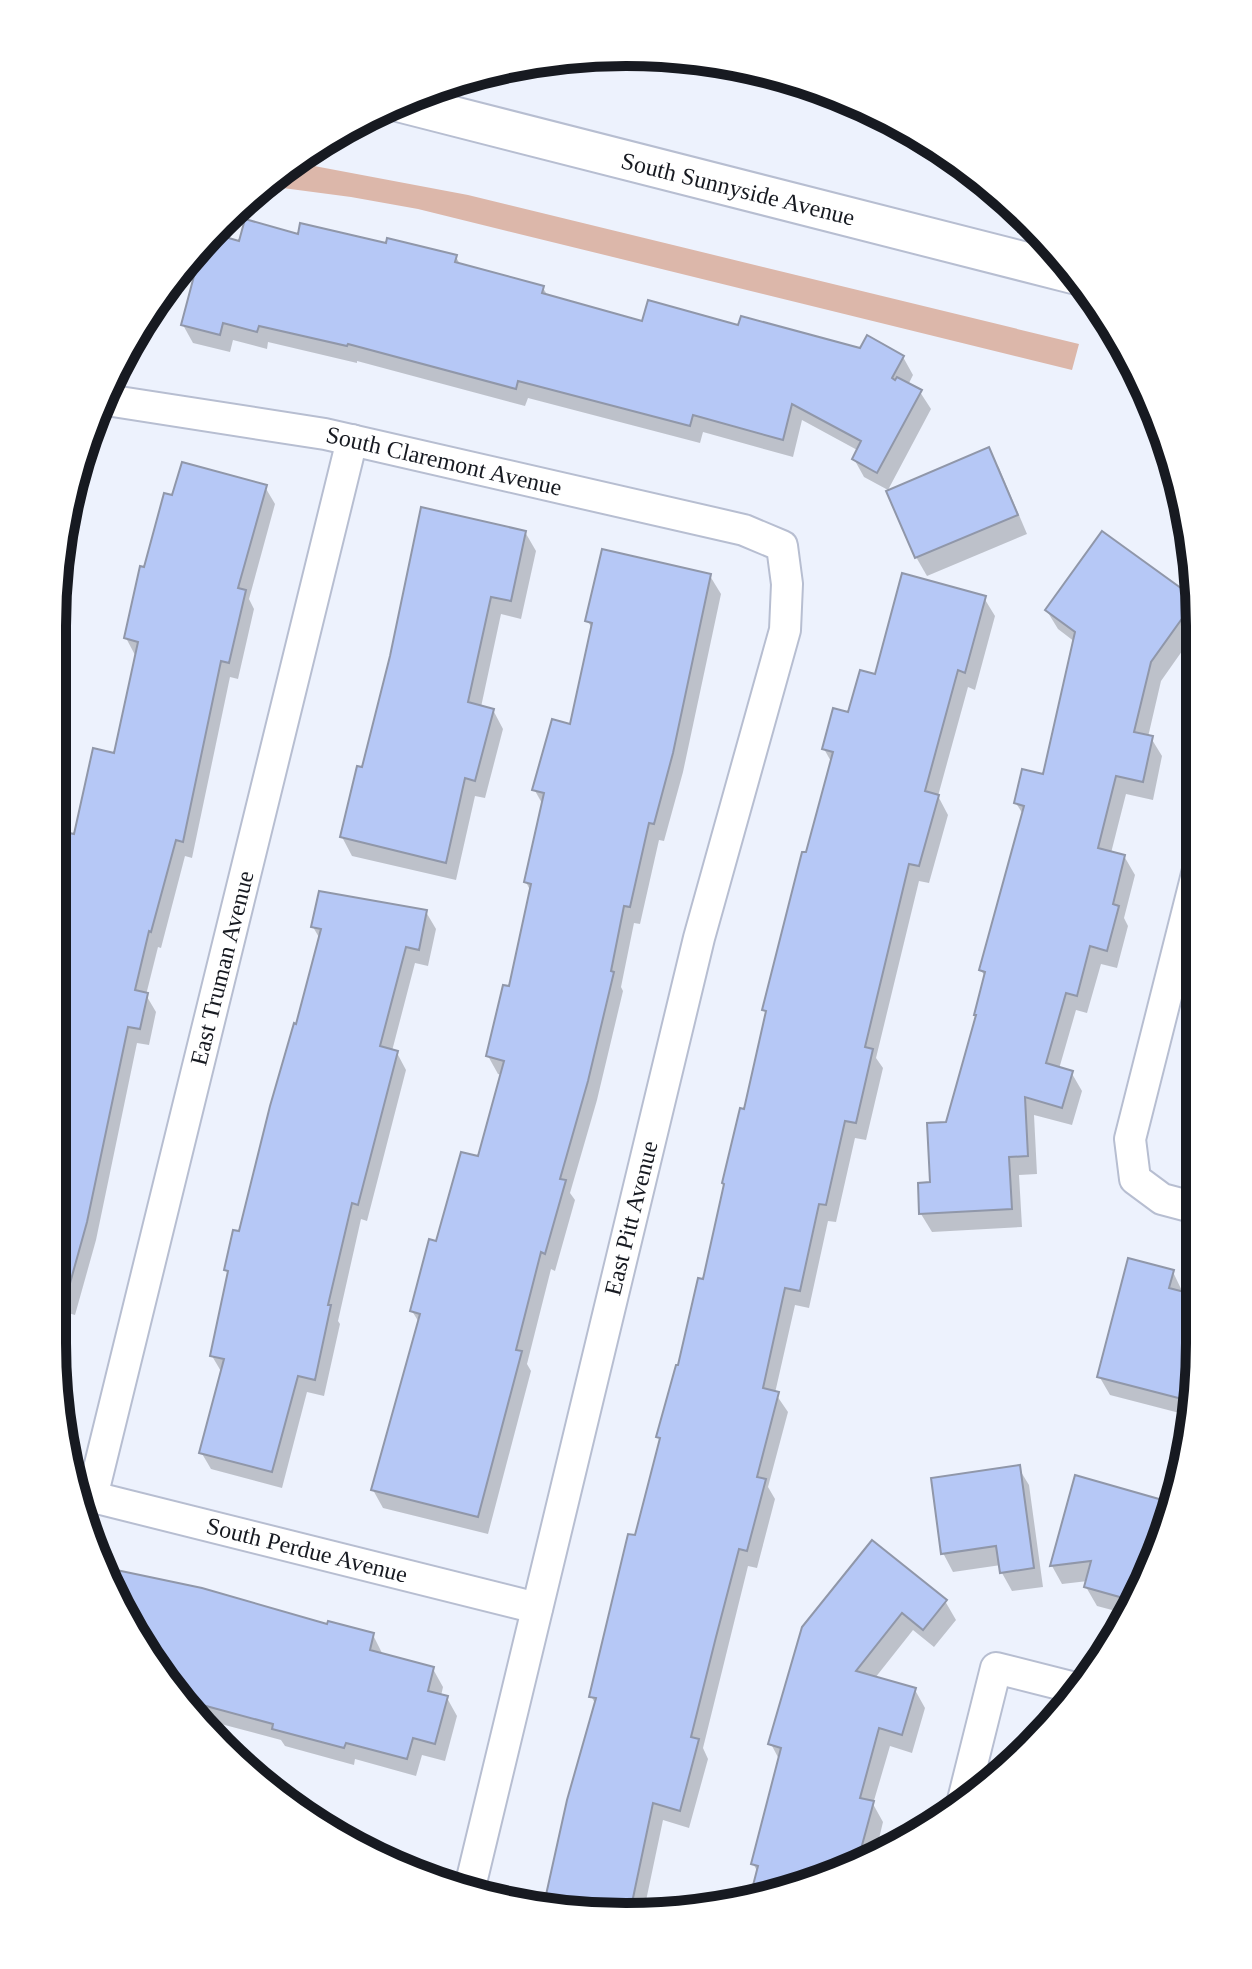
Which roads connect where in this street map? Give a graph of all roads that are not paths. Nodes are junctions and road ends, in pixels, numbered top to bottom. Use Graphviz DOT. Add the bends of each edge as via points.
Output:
graph roads {
  1 [pos="417,107"];
  2 [pos="1058,270"];
  3 [pos="114,401"];
  4 [pos="352,440"];
  5 [pos="782,546"];
  6 [pos="1186,917"];
  7 [pos="1186,1205"];
  8 [pos="85,1489"];
  9 [pos="87,1496"];
  10 [pos="537,1608"];
  11 [pos="1068,1686"];
  12 [pos="966,1788"];
  13 [pos="471,1881"];
  1 -- 2 [label="street, South Sunnyside Avenue"];
  3 -- 4 [label="street, South Claremont Avenue"];
  4 -- 5 [label="street, South Claremont Avenue" via="744,530"];
  4 -- 8 [label="street, East Truman Avenue"];
  5 -- 10 [label="street, East Pitt Avenue" via="785,630 699,938"];
  6 -- 7 [label="street" via="1130,1139 1135,1179 1162,1199"];
  9 -- 10 [label="street, South Perdue Avenue"];
  10 -- 13 [label="street, East Pitt Avenue"];
  11 -- 12 [label="street" via="996,1668"];
}
